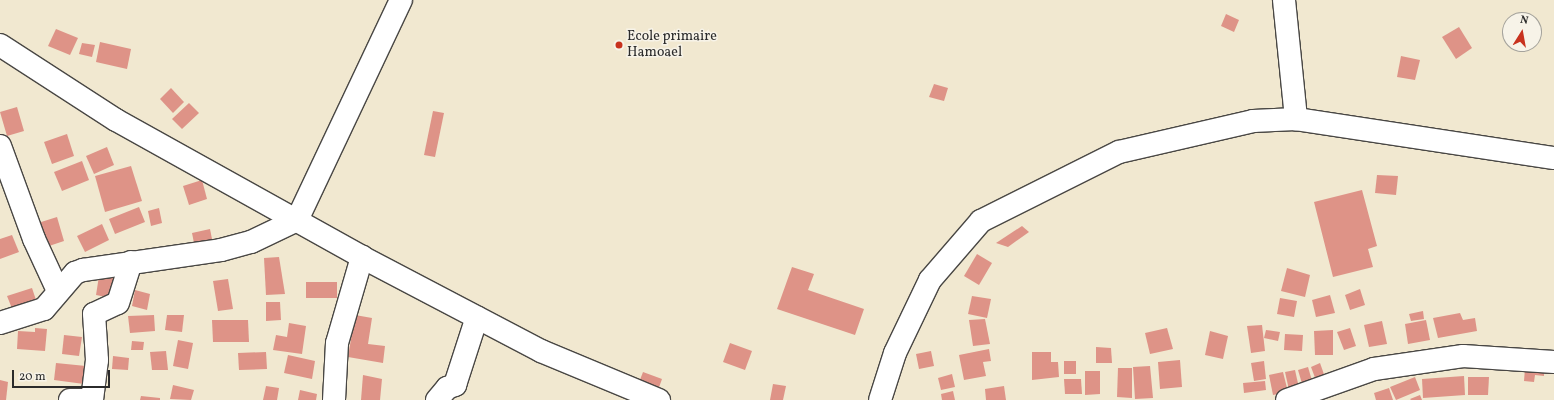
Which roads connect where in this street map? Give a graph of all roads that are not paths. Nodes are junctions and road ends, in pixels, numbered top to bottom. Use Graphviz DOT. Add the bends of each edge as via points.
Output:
graph roads {
  1 [pos="401,0"];
  2 [pos="1284,0"];
  3 [pos="0,45"];
  4 [pos="1296,119"];
  5 [pos="0,146"];
  6 [pos="1554,158"];
  7 [pos="297,220"];
  8 [pos="362,257"];
  9 [pos="131,262"];
  10 [pos="58,291"];
  11 [pos="477,317"];
  12 [pos="0,322"];
  13 [pos="1554,362"];
  14 [pos="70,400"];
  15 [pos="89,400"];
  16 [pos="92,400"];
  17 [pos="334,400"];
  18 [pos="437,400"];
  19 [pos="658,400"];
  20 [pos="880,400"];
  21 [pos="1287,400"];
  1 -- 7 [label="street"];
  2 -- 4 [label="street"];
  3 -- 7 [label="street" via="116,120"];
  4 -- 6 [label="street"];
  4 -- 20 [label="street" via="1253,121 1119,152 981,220 930,280 896,353"];
  5 -- 10 [label="street" via="34,239"];
  7 -- 8 [label="street"];
  7 -- 9 [label="street" via="251,242 221,250"];
  8 -- 11 [label="street"];
  8 -- 17 [label="street" via="337,343"];
  9 -- 10 [label="street" via="83,270"];
  9 -- 16 [label="street" via="118,303 94,314 97,360"];
  10 -- 12 [label="street" via="44,309"];
  11 -- 18 [label="street" via="455,385 447,388"];
  11 -- 19 [label="street" via="540,351"];
  13 -- 21 [label="street" via="1463,356 1374,369"];
  14 -- 15 [label="street"];
}
